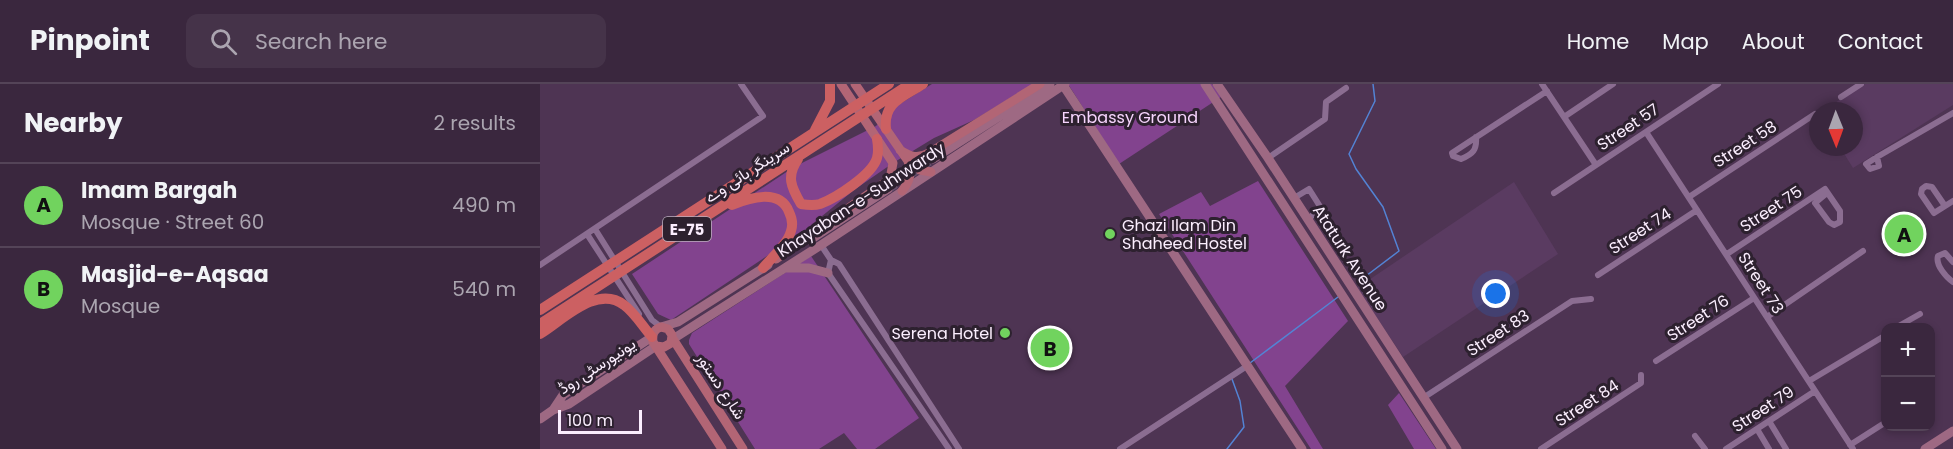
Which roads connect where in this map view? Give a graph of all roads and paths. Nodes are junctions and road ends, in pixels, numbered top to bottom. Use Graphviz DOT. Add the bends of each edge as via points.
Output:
graph roads {
  1 [pos="741,84"];
  2 [pos="830,84"];
  3 [pos="841,84"];
  4 [pos="855,84"];
  5 [pos="889,84"];
  6 [pos="910,84"];
  7 [pos="923,84"];
  8 [pos="1040,84"];
  9 [pos="1050,84"];
  10 [pos="1205,84"];
  11 [pos="1217,84"];
  12 [pos="1542,84"];
  13 [pos="1613,84"];
  14 [pos="1718,84"];
  15 [pos="1862,84"];
  16 [pos="1064,85"];
  17 [pos="1346,88"];
  18 [pos="1547,91"];
  19 [pos="1841,97"];
  20 [pos="1953,113"];
  21 [pos="1564,117"];
  22 [pos="1809,118"];
  23 [pos="883,124"];
  24 [pos="1646,132"];
  25 [pos="814,133"];
  26 [pos="1476,137"];
  27 [pos="877,139"];
  28 [pos="900,150"];
  29 [pos="921,156"];
  30 [pos="799,157"];
  31 [pos="1268,158"];
  32 [pos="1877,158"];
  33 [pos="933,159"];
  34 [pos="1596,165"];
  35 [pos="932,172"];
  36 [pos="902,191"];
  37 [pos="1554,193"];
  38 [pos="1827,193"];
  39 [pos="1689,197"];
  40 [pos="1293,198"];
  41 [pos="1953,201"];
  42 [pos="1945,206"];
  43 [pos="1697,210"];
  44 [pos="709,214"];
  45 [pos="1307,220"];
  46 [pos="595,229"];
  47 [pos="587,234"];
  48 [pos="821,245"];
  49 [pos="1863,251"];
  50 [pos="1727,254"];
  51 [pos="831,260"];
  52 [pos="1953,262"];
  53 [pos="540,265"];
  54 [pos="767,265"];
  55 [pos="784,268"];
  56 [pos="828,273"];
  57 [pos="1598,274"];
  58 [pos="1953,282"];
  59 [pos="1590,298"];
  60 [pos="1755,298"];
  61 [pos="540,310"];
  62 [pos="692,314"];
  63 [pos="1920,314"];
  64 [pos="1767,317"];
  65 [pos="698,323"];
  66 [pos="1905,323"];
  67 [pos="540,324"];
  68 [pos="661,327"];
  69 [pos="540,334"];
  70 [pos="1881,338"];
  71 [pos="654,339"];
  72 [pos="673,339"];
  73 [pos="1656,361"];
  74 [pos="1247,366"];
  75 [pos="1641,375"];
  76 [pos="1409,377"];
  77 [pos="1809,381"];
  78 [pos="1400,384"];
  79 [pos="1815,392"];
  80 [pos="1423,398"];
  81 [pos="933,409"];
  82 [pos="924,414"];
  83 [pos="540,419"];
  84 [pos="940,419"];
  85 [pos="1769,421"];
  86 [pos="933,424"];
  87 [pos="1881,426"];
  88 [pos="1757,429"];
  89 [pos="1953,431"];
  90 [pos="1695,436"];
  91 [pos="1851,447"];
  92 [pos="722,449"];
  93 [pos="743,449"];
  94 [pos="949,449"];
  95 [pos="959,449"];
  96 [pos="1120,449"];
  97 [pos="1302,449"];
  98 [pos="1442,449"];
  99 [pos="1457,449"];
  100 [pos="1541,449"];
  101 [pos="1705,449"];
  102 [pos="1726,449"];
  103 [pos="1770,449"];
  104 [pos="1786,449"];
  105 [pos="1925,449"];
  1 -- 46 [label="street" via="763,116"];
  2 -- 25 [label="highway" via="830,101"];
  3 -- 27 [label="main road"];
  4 -- 23 [label="main road"];
  5 -- 25 [label="highway, سرینگر ہائی وے / E-75"];
  6 -- 30 [label="highway, سرینگر ہائی وے / E-75"];
  7 -- 23 [label="highway" via="890,106"];
  8 -- 29 [label="main road"];
  9 -- 33 [label="street"];
  10 -- 78 [label="street, Ataturk Avenue"];
  11 -- 31 [label="street, Ataturk Avenue"];
  12 -- 18 [label="street"];
  13 -- 21 [label="street"];
  14 -- 24 [label="street, Street 57"];
  15 -- 19 [label="street"];
  16 -- 35 [label="street, Khayaban-e-Suhrwardy"];
  16 -- 74 [label="street"];
  17 -- 31 [label="street" via="1326,102 1325,119"];
  18 -- 21 [label="street"];
  18 -- 26 [label="street"];
  20 -- 32 [label="street"];
  21 -- 34 [label="street"];
  22 -- 39 [label="street, Street 58"];
  23 -- 28 [label="main road"];
  24 -- 34 [label="street, Street 57"];
  24 -- 39 [label="street, Street 73"];
  25 -- 61 [label="highway, سرینگر ہائی وے / E-75"];
  26 -- 26 [label="street" via="1452,153 1453,156 1461,159 1473,153"];
  27 -- 30 [label="highway" via="878,154 870,171 845,190 813,206 801,204 789,177"];
  27 -- 54 [label="main road, Khayaban-e-Suhrwardy" via="893,163 891,179 884,188"];
  28 -- 29 [label="main road" via="912,157"];
  28 -- 36 [label="main road" via="911,170 910,180"];
  29 -- 35 [label="main road" via="920,170"];
  30 -- 44 [label="highway, سرینگر ہائی وے / E-75"];
  31 -- 40 [label="street, Ataturk Avenue"];
  34 -- 37 [label="street, Street 57"];
  35 -- 36 [label="street, Khayaban-e-Suhrwardy"];
  36 -- 48 [label="street, Khayaban-e-Suhrwardy"];
  38 -- 38 [label="street, Street 75" via="1815,203 1834,225 1840,222 1840,211"];
  38 -- 50 [label="street, Street 75" via="1825,189"];
  39 -- 43 [label="street, Street 73"];
  40 -- 45 [label="street, Ataturk Avenue"];
  40 -- 45 [label="street" via="1309,189 1321,208"];
  41 -- 42 [label="street"];
  42 -- 42 [label="street" via="1930,186 1923,187 1921,194 1934,213"];
  43 -- 50 [label="street, Street 73"];
  43 -- 57 [label="street, Street 74"];
  44 -- 54 [label="highway" via="757,197 781,201 792,218 791,230"];
  44 -- 67 [label="highway, سرینگر ہائی وے / E-75"];
  45 -- 76 [label="street, Ataturk Avenue"];
  46 -- 47 [label="street"];
  46 -- 68 [label="street" via="652,321"];
  47 -- 53 [label="street"];
  47 -- 71 [label="street, شارع دستور"];
  48 -- 51 [label="street"];
  48 -- 55 [label="street, Khayaban-e-Suhrwardy"];
  49 -- 64 [label="street"];
  50 -- 60 [label="street, Street 73"];
  51 -- 56 [label="street"];
  51 -- 81 [label="street" via="839,264"];
  52 -- 58 [label="street" via="1945,253 1937,259"];
  54 -- 62 [label="street, Khayaban-e-Suhrwardy"];
  55 -- 56 [label="street"];
  55 -- 65 [label="street, Khayaban-e-Suhrwardy"];
  56 -- 82 [label="street"];
  59 -- 80 [label="street, Street 83" via="1572,302"];
  60 -- 64 [label="street, Street 73"];
  60 -- 73 [label="street, Street 76"];
  62 -- 65 [label="street"];
  62 -- 68 [label="street, Khayaban-e-Suhrwardy"];
  63 -- 66 [label="street"];
  64 -- 77 [label="street, Street 73"];
  65 -- 72 [label="street, Khayaban-e-Suhrwardy"];
  68 -- 71 [label="main road"];
  68 -- 72 [label="main road" via="668,329"];
  69 -- 71 [label="highway" via="588,303 603,298 623,304"];
  70 -- 77 [label="street"];
  71 -- 72 [label="main road" via="664,347"];
  71 -- 83 [label="street, یونیورسٹی روڈ" via="563,395 553,410"];
  71 -- 92 [label="main road, شارع دستور"];
  72 -- 93 [label="main road, شارع دستور"];
  74 -- 96 [label="street"];
  74 -- 97 [label="street"];
  75 -- 100 [label="street, Street 84" via="1641,383"];
  76 -- 78 [label="street"];
  76 -- 80 [label="street, Ataturk Avenue"];
  77 -- 79 [label="street, Street 73"];
  78 -- 98 [label="street, Ataturk Avenue"];
  79 -- 85 [label="street, Street 79"];
  79 -- 91 [label="street, Street 73"];
  80 -- 99 [label="street, Ataturk Avenue"];
  81 -- 82 [label="street"];
  81 -- 84 [label="street"];
  82 -- 86 [label="street"];
  84 -- 86 [label="street"];
  84 -- 95 [label="street"];
  85 -- 88 [label="street, Street 79"];
  85 -- 104 [label="street"];
  86 -- 94 [label="street"];
  87 -- 91 [label="street"];
  88 -- 102 [label="street, Street 79"];
  88 -- 103 [label="street"];
  89 -- 105 [label="street"];
  90 -- 101 [label="street"];
}
